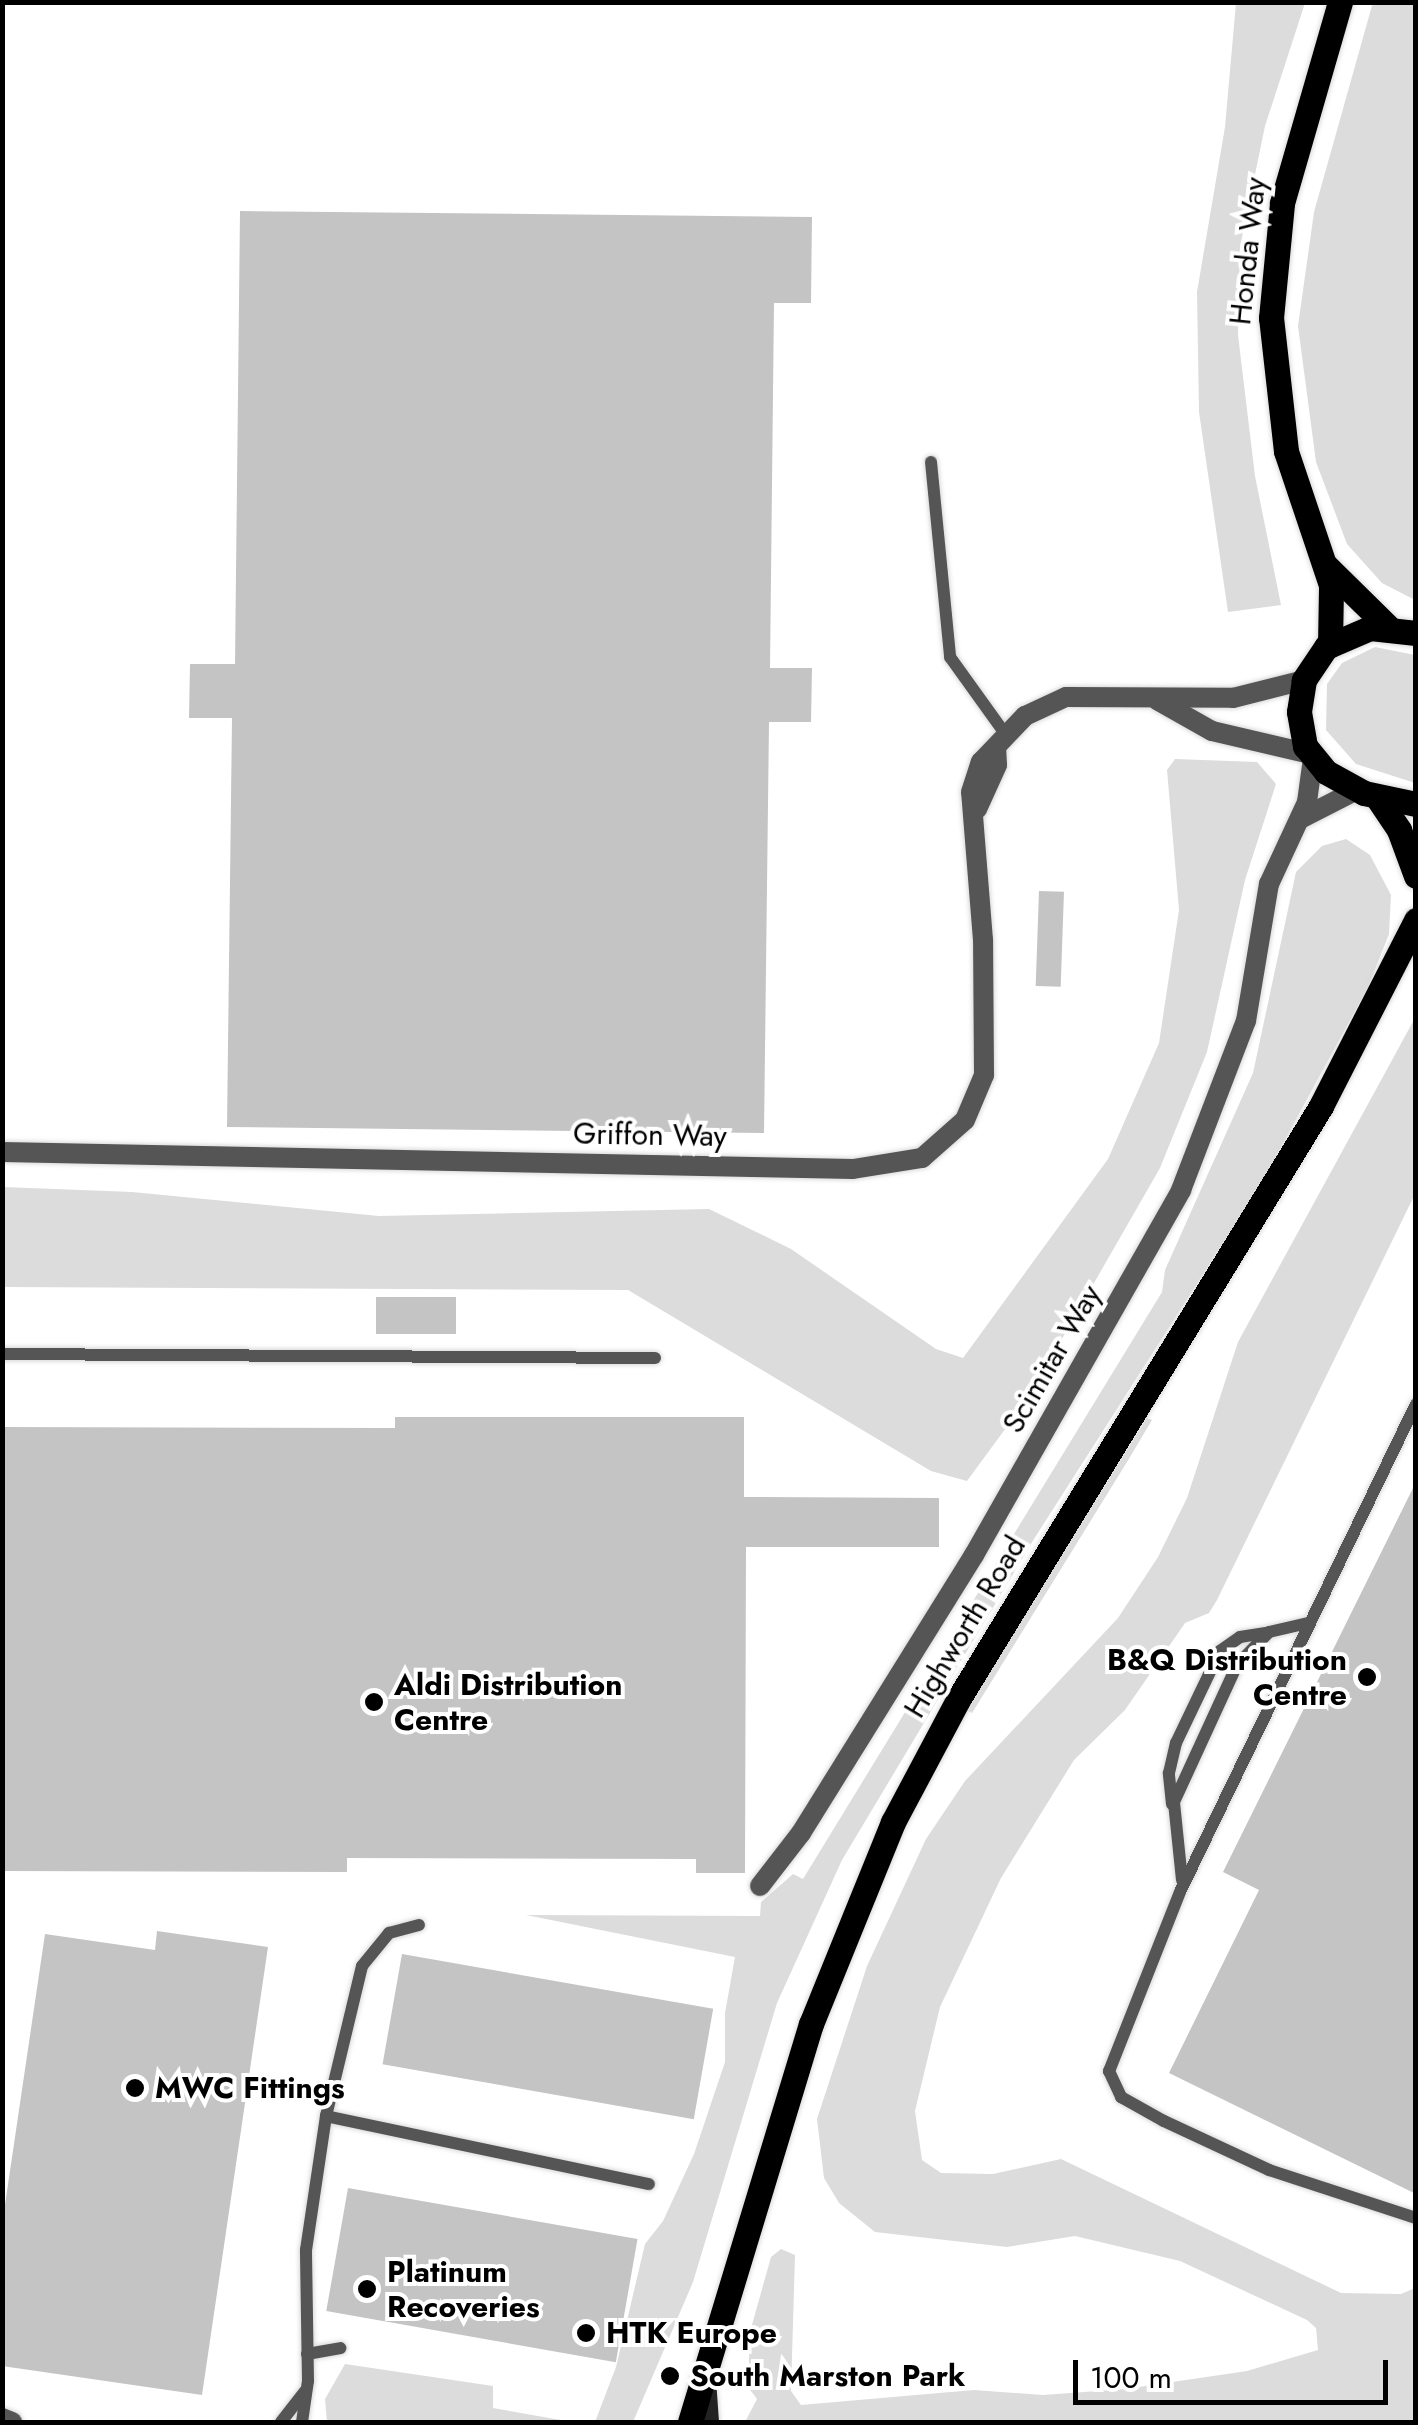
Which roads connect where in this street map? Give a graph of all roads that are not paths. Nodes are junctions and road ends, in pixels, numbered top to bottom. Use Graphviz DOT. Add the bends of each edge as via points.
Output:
graph roads {
  1 [pos="1340,2"];
  2 [pos="931,462"];
  3 [pos="1326,566"];
  4 [pos="1389,628"];
  5 [pos="1416,634"];
  6 [pos="1330,644"];
  7 [pos="1304,680"];
  8 [pos="1155,699"];
  9 [pos="1001,741"];
  10 [pos="1312,756"];
  11 [pos="1367,794"];
  12 [pos="1416,804"];
  13 [pos="1300,819"];
  14 [pos="1416,876"];
  15 [pos="1416,920"];
  16 [pos="2,1152"];
  17 [pos="2,1354"];
  18 [pos="655,1358"];
  19 [pos="1416,1404"];
  20 [pos="1308,1623"];
  21 [pos="1270,1632"];
  22 [pos="1174,1811"];
  23 [pos="760,1886"];
  24 [pos="1180,1892"];
  25 [pos="419,1925"];
  26 [pos="326,2116"];
  27 [pos="649,2184"];
  28 [pos="1416,2218"];
  29 [pos="340,2348"];
  30 [pos="307,2354"];
  31 [pos="706,2373"];
  32 [pos="306,2389"];
  33 [pos="2,2418"];
  34 [pos="12,2422"];
  35 [pos="282,2422"];
  36 [pos="302,2422"];
  37 [pos="690,2422"];
  38 [pos="710,2422"];
  1 -- 3 [label="main road, Honda Way" via="1282,203 1271,318 1286,451"];
  2 -- 9 [label="lane" via="950,657"];
  3 -- 4 [label="main road, Honda Way"];
  3 -- 6 [label="main road, Honda Way"];
  4 -- 5 [label="main road"];
  4 -- 6 [label="main road"];
  6 -- 7 [label="main road"];
  7 -- 8 [label="street" via="1247,697"];
  7 -- 10 [label="main road" via="1300,712"];
  8 -- 9 [label="street" via="1066,697 1037,708"];
  8 -- 10 [label="street" via="1212,731"];
  9 -- 16 [label="street, Griffon Way" via="976,809 984,1075 965,1120 922,1158 879,1168 823,1169"];
  10 -- 11 [label="main road"];
  10 -- 13 [label="street, Scimitar Way"];
  11 -- 12 [label="main road"];
  11 -- 13 [label="street"];
  11 -- 14 [label="main road" via="1399,830"];
  13 -- 23 [label="street, Scimitar Way" via="1270,884 1242,1036 1181,1190 974,1555 801,1834"];
  15 -- 31 [label="main road, Highworth Road" via="1322,1106 958,1698 893,1822 811,2024"];
  17 -- 18 [label="lane"];
  19 -- 20 [label="lane"];
  20 -- 21 [label="lane"];
  20 -- 24 [label="lane"];
  21 -- 22 [label="lane" via="1237,1665"];
  21 -- 22 [label="lane" via="1228,1643 1215,1660 1172,1758"];
  22 -- 24 [label="lane" via="1183,1847"];
  24 -- 28 [label="lane" via="1110,2058 1115,2091 1269,2170"];
  25 -- 26 [label="lane" via="389,1932 362,1966"];
  26 -- 27 [label="lane"];
  26 -- 30 [label="lane" via="306,2250"];
  29 -- 30 [label="lane"];
  30 -- 32 [label="lane"];
  31 -- 37 [label="main road, Highworth Road"];
  31 -- 38 [label="main road"];
  32 -- 35 [label="lane"];
  32 -- 36 [label="lane"];
  33 -- 34 [label="street"];
}
